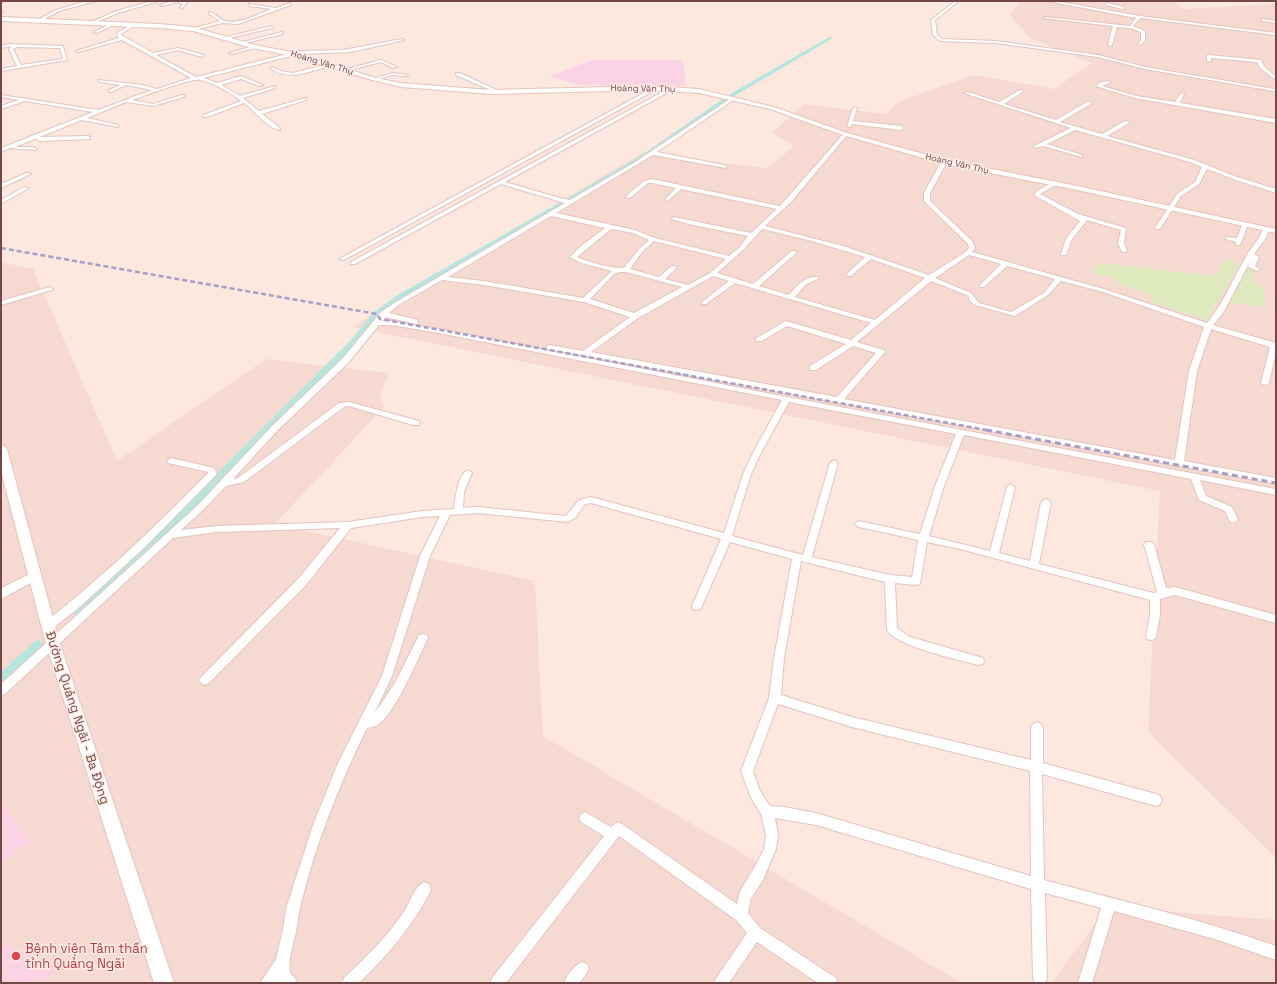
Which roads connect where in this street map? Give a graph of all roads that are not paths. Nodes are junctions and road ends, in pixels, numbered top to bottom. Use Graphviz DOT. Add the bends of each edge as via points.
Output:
graph roads {
  1 [pos="94,1"];
  2 [pos="157,1"];
  3 [pos="177,1"];
  4 [pos="957,1"];
  5 [pos="1049,1"];
  6 [pos="1079,1"];
  7 [pos="1126,1"];
  8 [pos="250,4"];
  9 [pos="290,4"];
  10 [pos="1107,4"];
  11 [pos="162,5"];
  12 [pos="1075,6"];
  13 [pos="182,7"];
  14 [pos="1123,8"];
  15 [pos="277,9"];
  16 [pos="210,14"];
  17 [pos="1120,14"];
  18 [pos="1140,17"];
  19 [pos="1045,18"];
  20 [pos="1,19"];
  21 [pos="1072,20"];
  22 [pos="1263,20"];
  23 [pos="38,21"];
  24 [pos="224,22"];
  25 [pos="1276,22"];
  26 [pos="90,23"];
  27 [pos="112,24"];
  28 [pos="133,24"];
  29 [pos="1115,25"];
  30 [pos="1067,26"];
  31 [pos="270,27"];
  32 [pos="1131,27"];
  33 [pos="193,29"];
  34 [pos="96,32"];
  35 [pos="282,33"];
  36 [pos="1276,34"];
  37 [pos="123,38"];
  38 [pos="225,38"];
  39 [pos="402,40"];
  40 [pos="241,43"];
  41 [pos="1140,44"];
  42 [pos="1110,45"];
  43 [pos="16,46"];
  44 [pos="1,47"];
  45 [pos="254,47"];
  46 [pos="78,51"];
  47 [pos="231,54"];
  48 [pos="294,54"];
  49 [pos="151,55"];
  50 [pos="202,56"];
  51 [pos="1209,61"];
  52 [pos="328,65"];
  53 [pos="20,67"];
  54 [pos="395,67"];
  55 [pos="272,68"];
  56 [pos="1,70"];
  57 [pos="345,70"];
  58 [pos="406,74"];
  59 [pos="458,74"];
  60 [pos="196,78"];
  61 [pos="374,79"];
  62 [pos="1276,79"];
  63 [pos="100,81"];
  64 [pos="1108,82"];
  65 [pos="126,84"];
  66 [pos="217,85"];
  67 [pos="261,85"];
  68 [pos="273,87"];
  69 [pos="655,89"];
  70 [pos="670,89"];
  71 [pos="157,90"];
  72 [pos="1022,91"];
  73 [pos="1275,91"];
  74 [pos="111,92"];
  75 [pos="499,92"];
  76 [pos="966,93"];
  77 [pos="1182,94"];
  78 [pos="3,96"];
  79 [pos="182,96"];
  80 [pos="734,98"];
  81 [pos="243,99"];
  82 [pos="304,99"];
  83 [pos="23,100"];
  84 [pos="125,101"];
  85 [pos="999,103"];
  86 [pos="1089,103"];
  87 [pos="1177,104"];
  88 [pos="988,107"];
  89 [pos="1,108"];
  90 [pos="855,108"];
  91 [pos="99,111"];
  92 [pos="259,113"];
  93 [pos="205,116"];
  94 [pos="81,118"];
  95 [pos="1276,121"];
  96 [pos="851,122"];
  97 [pos="1056,122"];
  98 [pos="1127,122"];
  99 [pos="116,126"];
  100 [pos="900,128"];
  101 [pos="1075,128"];
  102 [pos="278,129"];
  103 [pos="844,134"];
  104 [pos="1103,136"];
  105 [pos="88,138"];
  106 [pos="31,139"];
  107 [pos="1043,144"];
  108 [pos="1036,147"];
  109 [pos="8,148"];
  110 [pos="34,149"];
  111 [pos="1,150"];
  112 [pos="653,153"];
  113 [pos="1080,156"];
  114 [pos="944,162"];
  115 [pos="724,167"];
  116 [pos="1205,167"];
  117 [pos="28,174"];
  118 [pos="492,178"];
  119 [pos="500,182"];
  120 [pos="1055,184"];
  121 [pos="1,186"];
  122 [pos="680,187"];
  123 [pos="26,188"];
  124 [pos="1275,189"];
  125 [pos="628,197"];
  126 [pos="668,199"];
  127 [pos="1,202"];
  128 [pos="572,202"];
  129 [pos="782,208"];
  130 [pos="1170,208"];
  131 [pos="550,214"];
  132 [pos="1079,216"];
  133 [pos="674,219"];
  134 [pos="1245,224"];
  135 [pos="761,227"];
  136 [pos="610,228"];
  137 [pos="1158,228"];
  138 [pos="1266,229"];
  139 [pos="1276,231"];
  140 [pos="752,235"];
  141 [pos="1228,238"];
  142 [pos="653,239"];
  143 [pos="1124,251"];
  144 [pos="794,252"];
  145 [pos="968,253"];
  146 [pos="1064,254"];
  147 [pos="1250,255"];
  148 [pos="869,257"];
  149 [pos="731,258"];
  150 [pos="342,259"];
  151 [pos="353,263"];
  152 [pos="1006,263"];
  153 [pos="674,267"];
  154 [pos="1257,269"];
  155 [pos="618,270"];
  156 [pos="626,270"];
  157 [pos="712,274"];
  158 [pos="849,275"];
  159 [pos="442,278"];
  160 [pos="816,278"];
  161 [pos="930,278"];
  162 [pos="1060,278"];
  163 [pos="661,279"];
  164 [pos="734,281"];
  165 [pos="982,286"];
  166 [pos="689,287"];
  167 [pos="754,287"];
  168 [pos="50,289"];
  169 [pos="790,297"];
  170 [pos="585,300"];
  171 [pos="1,303"];
  172 [pos="704,303"];
  173 [pos="384,314"];
  174 [pos="635,316"];
  175 [pos="376,323"];
  176 [pos="877,323"];
  177 [pos="1208,326"];
  178 [pos="759,339"];
  179 [pos="852,344"];
  180 [pos="1275,346"];
  181 [pos="585,353"];
  182 [pos="813,368"];
  183 [pos="1265,382"];
  184 [pos="786,399"];
  185 [pos="839,400"];
  186 [pos="416,423"];
  187 [pos="961,432"];
  188 [pos="1,449"];
  189 [pos="171,461"];
  190 [pos="834,463"];
  191 [pos="1179,464"];
  192 [pos="468,473"];
  193 [pos="1194,476"];
  194 [pos="1276,481"];
  195 [pos="215,482"];
  196 [pos="1011,488"];
  197 [pos="1276,492"];
  198 [pos="1046,502"];
  199 [pos="452,512"];
  200 [pos="1234,520"];
  201 [pos="859,524"];
  202 [pos="348,525"];
  203 [pos="172,535"];
  204 [pos="727,537"];
  205 [pos="924,539"];
  206 [pos="1149,544"];
  207 [pos="994,555"];
  208 [pos="801,559"];
  209 [pos="1034,566"];
  210 [pos="34,576"];
  211 [pos="890,579"];
  212 [pos="1,594"];
  213 [pos="1159,596"];
  214 [pos="697,606"];
  215 [pos="1276,619"];
  216 [pos="48,626"];
  217 [pos="1151,636"];
  218 [pos="423,638"];
  219 [pos="53,644"];
  220 [pos="979,661"];
  221 [pos="206,680"];
  222 [pos="1,692"];
  223 [pos="775,698"];
  224 [pos="363,724"];
  225 [pos="1037,727"];
  226 [pos="1036,768"];
  227 [pos="1156,800"];
  228 [pos="767,812"];
  229 [pos="585,818"];
  230 [pos="612,834"];
  231 [pos="1038,884"];
  232 [pos="424,889"];
  233 [pos="1109,904"];
  234 [pos="741,915"];
  235 [pos="755,933"];
  236 [pos="1276,953"];
  237 [pos="282,962"];
  238 [pos="582,969"];
  239 [pos="1040,978"];
  240 [pos="164,983"];
  241 [pos="266,983"];
  242 [pos="290,983"];
  243 [pos="349,983"];
  244 [pos="497,983"];
  245 [pos="571,983"];
  246 [pos="720,983"];
  247 [pos="832,983"];
  248 [pos="1085,983"];
  1 -- 23 [label="street" via="65,8"];
  2 -- 26 [label="street" via="117,12"];
  3 -- 11 [label="street"];
  3 -- 13 [label="street" via="185,3"];
  4 -- 73 [label="street" via="933,20 935,36 941,40 996,42 1098,56 1145,68"];
  5 -- 12 [label="street"];
  6 -- 12 [label="street"];
  7 -- 14 [label="street"];
  8 -- 15 [label="street"];
  9 -- 15 [label="street"];
  10 -- 14 [label="street"];
  12 -- 17 [label="street"];
  14 -- 17 [label="street"];
  15 -- 24 [label="street" via="237,23"];
  16 -- 24 [label="street"];
  17 -- 18 [label="street"];
  18 -- 32 [label="street"];
  18 -- 36 [label="street"];
  19 -- 21 [label="street"];
  20 -- 23 [label="main road, Hoàng Văn Thụ"];
  21 -- 29 [label="street"];
  21 -- 30 [label="street"];
  22 -- 25 [label="street"];
  23 -- 26 [label="main road, Hoàng Văn Thụ"];
  24 -- 33 [label="street"];
  26 -- 27 [label="main road, Hoàng Văn Thụ"];
  27 -- 28 [label="main road, Hoàng Văn Thụ"];
  27 -- 34 [label="street"];
  28 -- 33 [label="main road, Hoàng Văn Thụ"];
  28 -- 37 [label="street" via="118,34"];
  29 -- 32 [label="street"];
  29 -- 42 [label="street"];
  31 -- 38 [label="street"];
  32 -- 41 [label="street" via="1144,31"];
  33 -- 38 [label="main road, Hoàng Văn Thụ"];
  35 -- 40 [label="street"];
  37 -- 46 [label="street"];
  37 -- 49 [label="street"];
  38 -- 40 [label="main road, Hoàng Văn Thụ"];
  39 -- 48 [label="street" via="334,52 306,50"];
  40 -- 45 [label="main road, Hoàng Văn Thụ"];
  43 -- 44 [label="street"];
  43 -- 53 [label="street" via="11,48"];
  43 -- 53 [label="street" via="62,47 65,60"];
  45 -- 47 [label="street"];
  45 -- 48 [label="main road, Hoàng Văn Thụ"];
  48 -- 52 [label="main road, Hoàng Văn Thụ"];
  48 -- 60 [label="street"];
  49 -- 50 [label="street" via="178,49"];
  49 -- 60 [label="street"];
  51 -- 62 [label="street" via="1209,56 1259,61"];
  52 -- 55 [label="street" via="291,75 281,74"];
  52 -- 57 [label="main road, Hoàng Văn Thụ"];
  53 -- 56 [label="street"];
  54 -- 57 [label="street" via="381,62"];
  57 -- 61 [label="main road, Hoàng Văn Thụ"];
  58 -- 61 [label="street" via="393,74"];
  59 -- 75 [label="street"];
  60 -- 66 [label="street"];
  60 -- 71 [label="street"];
  61 -- 75 [label="main road, Hoàng Văn Thụ" via="401,85"];
  63 -- 65 [label="street"];
  64 -- 87 [label="street" via="1098,86 1134,97"];
  65 -- 71 [label="street"];
  65 -- 74 [label="street"];
  66 -- 67 [label="street" via="241,77"];
  66 -- 81 [label="street"];
  68 -- 81 [label="street"];
  69 -- 70 [label="main road, Hoàng Văn Thụ"];
  69 -- 75 [label="main road, Hoàng Văn Thụ"];
  69 -- 118 [label="street"];
  70 -- 80 [label="main road, Hoàng Văn Thụ" via="699,91"];
  70 -- 119 [label="street"];
  71 -- 84 [label="street"];
  72 -- 85 [label="street"];
  76 -- 85 [label="street"];
  77 -- 87 [label="street"];
  78 -- 83 [label="street"];
  79 -- 84 [label="street" via="153,105"];
  80 -- 103 [label="main road, Hoàng Văn Thụ" via="772,108"];
  80 -- 112 [label="street"];
  81 -- 92 [label="street"];
  81 -- 93 [label="street"];
  82 -- 92 [label="street"];
  83 -- 89 [label="street"];
  83 -- 91 [label="street"];
  84 -- 91 [label="street"];
  85 -- 88 [label="street"];
  85 -- 97 [label="street"];
  86 -- 97 [label="street"];
  87 -- 95 [label="street"];
  90 -- 96 [label="street"];
  91 -- 94 [label="street"];
  92 -- 102 [label="street"];
  94 -- 99 [label="street"];
  94 -- 106 [label="street"];
  96 -- 100 [label="street"];
  96 -- 103 [label="street"];
  97 -- 101 [label="street"];
  98 -- 104 [label="street"];
  101 -- 104 [label="street"];
  101 -- 107 [label="street"];
  103 -- 114 [label="main road, Hoàng Văn Thụ"];
  103 -- 129 [label="street"];
  104 -- 116 [label="street"];
  105 -- 106 [label="street"];
  106 -- 109 [label="street"];
  107 -- 108 [label="street"];
  107 -- 113 [label="street"];
  109 -- 110 [label="street"];
  109 -- 111 [label="street"];
  112 -- 115 [label="street"];
  112 -- 128 [label="street"];
  114 -- 120 [label="main road, Hoàng Văn Thụ"];
  114 -- 145 [label="street" via="927,193 927,201 971,242 972,248"];
  116 -- 124 [label="street"];
  116 -- 130 [label="street" via="1197,183 1183,191"];
  117 -- 121 [label="street"];
  118 -- 119 [label="street"];
  118 -- 150 [label="street"];
  119 -- 128 [label="street"];
  119 -- 151 [label="street"];
  120 -- 130 [label="main road, Hoàng Văn Thụ"];
  120 -- 132 [label="street" via="1039,192 1037,196"];
  122 -- 125 [label="street" via="649,180"];
  122 -- 126 [label="street"];
  122 -- 129 [label="street"];
  123 -- 127 [label="street"];
  128 -- 131 [label="street"];
  129 -- 135 [label="street"];
  130 -- 134 [label="main road, Hoàng Văn Thụ"];
  130 -- 137 [label="street"];
  131 -- 136 [label="street"];
  131 -- 159 [label="street"];
  132 -- 143 [label="street" via="1124,229 1121,243"];
  132 -- 146 [label="street" via="1084,220 1069,238"];
  133 -- 140 [label="street" via="698,226"];
  134 -- 138 [label="main road, Hoàng Văn Thụ"];
  134 -- 141 [label="street" via="1239,242"];
  135 -- 140 [label="street"];
  135 -- 148 [label="street" via="799,235"];
  136 -- 142 [label="street" via="635,232"];
  136 -- 155 [label="street" via="574,256 583,262"];
  138 -- 139 [label="main road, Hoàng Văn Thụ"];
  138 -- 147 [label="street" via="1263,238"];
  140 -- 149 [label="street"];
  142 -- 149 [label="street"];
  142 -- 156 [label="street"];
  144 -- 167 [label="street"];
  145 -- 152 [label="street"];
  145 -- 161 [label="street"];
  147 -- 154 [label="street" via="1256,257 1251,267"];
  147 -- 177 [label="street" via="1219,313"];
  148 -- 158 [label="street"];
  148 -- 161 [label="street"];
  149 -- 157 [label="street"];
  152 -- 162 [label="street"];
  152 -- 165 [label="street"];
  153 -- 163 [label="street"];
  155 -- 156 [label="street"];
  155 -- 170 [label="street" via="610,274"];
  156 -- 163 [label="street"];
  157 -- 164 [label="street"];
  157 -- 166 [label="street"];
  159 -- 170 [label="street"];
  159 -- 173 [label="street"];
  160 -- 169 [label="street" via="804,284"];
  161 -- 162 [label="street" via="969,294 977,304 1014,314 1046,294"];
  161 -- 176 [label="street"];
  162 -- 177 [label="street"];
  163 -- 166 [label="street"];
  164 -- 167 [label="street"];
  164 -- 172 [label="street"];
  166 -- 174 [label="street"];
  167 -- 169 [label="street"];
  168 -- 171 [label="street"];
  169 -- 176 [label="street"];
  170 -- 174 [label="street"];
  173 -- 175 [label="street"];
  173 -- 181 [label="street" via="423,324"];
  174 -- 181 [label="street"];
  175 -- 184 [label="street" via="439,331"];
  175 -- 195 [label="street" via="346,360"];
  176 -- 179 [label="street"];
  177 -- 180 [label="street"];
  177 -- 191 [label="street" via="1193,371"];
  178 -- 179 [label="street" via="786,323"];
  179 -- 182 [label="street"];
  179 -- 185 [label="street" via="881,352"];
  180 -- 183 [label="street"];
  181 -- 185 [label="street"];
  184 -- 187 [label="street"];
  184 -- 204 [label="street" via="748,474"];
  185 -- 191 [label="street"];
  186 -- 195 [label="street" via="349,404 342,405 241,480"];
  187 -- 193 [label="street"];
  187 -- 205 [label="street" via="942,477"];
  188 -- 210 [label="main road, Đường Quảng Ngãi - Ba Động"];
  189 -- 195 [label="street" via="211,470"];
  190 -- 208 [label="street"];
  191 -- 194 [label="street"];
  192 -- 199 [label="street"];
  193 -- 197 [label="street"];
  193 -- 200 [label="street" via="1202,498 1229,509"];
  195 -- 203 [label="street"];
  195 -- 216 [label="street"];
  196 -- 207 [label="street"];
  198 -- 209 [label="street"];
  199 -- 202 [label="street"];
  199 -- 204 [label="street" via="485,510 568,519 582,502 591,500"];
  199 -- 224 [label="street" via="425,556 387,676"];
  201 -- 205 [label="street"];
  202 -- 203 [label="street" via="217,530"];
  202 -- 221 [label="street" via="302,582"];
  203 -- 219 [label="street"];
  204 -- 208 [label="street"];
  204 -- 214 [label="street"];
  205 -- 207 [label="street"];
  205 -- 211 [label="street" via="916,581"];
  206 -- 213 [label="street" via="1158,570"];
  207 -- 209 [label="street"];
  208 -- 211 [label="street"];
  208 -- 223 [label="street" via="779,658"];
  209 -- 213 [label="street"];
  210 -- 212 [label="street"];
  210 -- 216 [label="main road, Đường Quảng Ngãi - Ba Động"];
  211 -- 220 [label="street" via="892,630 907,640"];
  213 -- 215 [label="street" via="1175,591"];
  213 -- 217 [label="street"];
  216 -- 219 [label="main road, Đường Quảng Ngãi - Ba Động"];
  218 -- 224 [label="street" via="381,715 373,722"];
  219 -- 222 [label="street"];
  219 -- 240 [label="main road, Đường Quảng Ngãi - Ba Động"];
  223 -- 226 [label="street" via="852,722"];
  223 -- 228 [label="street" via="747,771 755,794"];
  224 -- 237 [label="street" via="344,763 312,845 295,902"];
  225 -- 226 [label="street"];
  226 -- 227 [label="street"];
  226 -- 231 [label="street"];
  228 -- 231 [label="street" via="816,819"];
  228 -- 234 [label="street" via="772,835 770,849 745,896"];
  229 -- 230 [label="street"];
  230 -- 234 [label="street" via="618,828"];
  230 -- 244 [label="street"];
  231 -- 233 [label="street"];
  231 -- 239 [label="street"];
  232 -- 243 [label="street" via="404,925"];
  233 -- 236 [label="street" via="1247,942"];
  233 -- 248 [label="street"];
  234 -- 235 [label="street"];
  235 -- 246 [label="street"];
  235 -- 247 [label="street"];
  237 -- 241 [label="street"];
  237 -- 242 [label="street" via="283,977"];
  238 -- 245 [label="street"];
}
